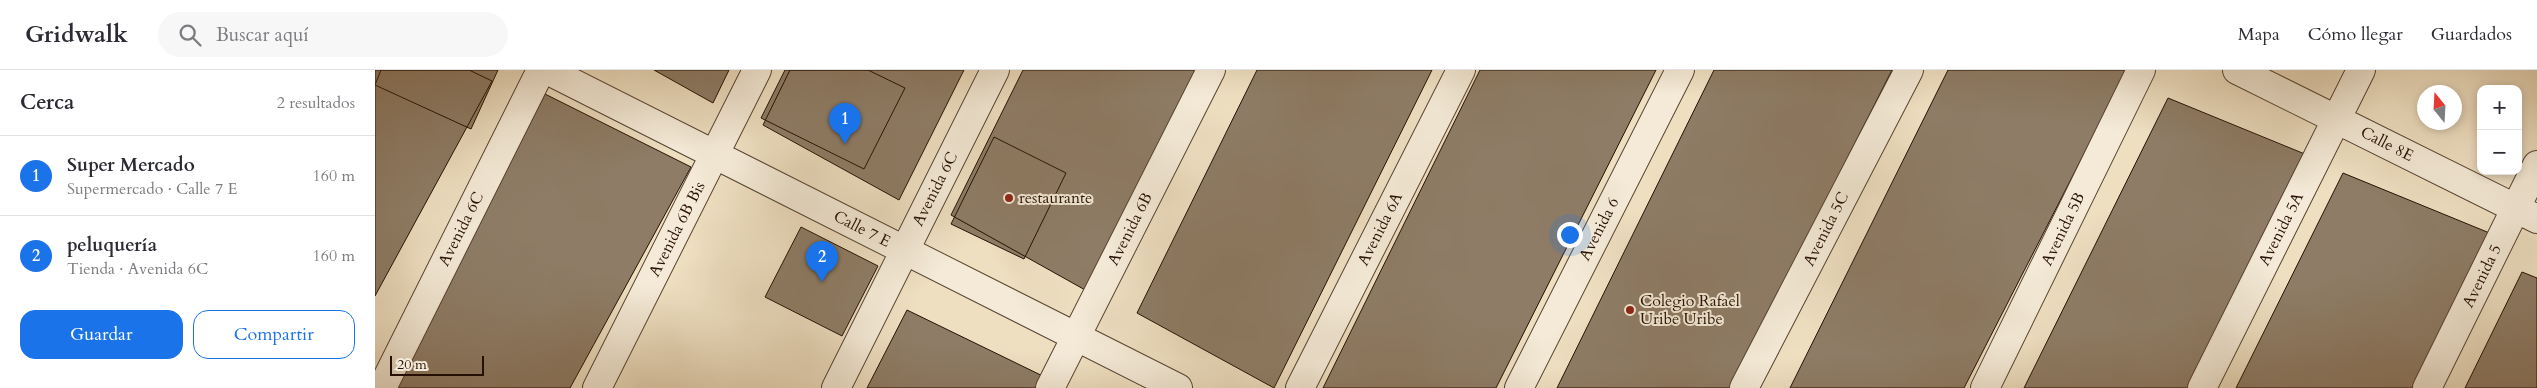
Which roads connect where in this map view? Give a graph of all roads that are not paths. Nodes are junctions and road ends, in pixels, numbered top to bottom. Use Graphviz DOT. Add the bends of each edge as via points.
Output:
graph roads {
  1 [pos="541,70"];
  2 [pos="547,70"];
  3 [pos="757,70"];
  4 [pos="995,70"];
  5 [pos="1211,70"];
  6 [pos="1461,70"];
  7 [pos="1680,70"];
  8 [pos="1909,70"];
  9 [pos="2141,70"];
  10 [pos="2237,70"];
  11 [pos="2361,70"];
  12 [pos="2337,119"];
  13 [pos="714,155"];
  14 [pos="2537,165"];
  15 [pos="2526,214"];
  16 [pos="905,250"];
  17 [pos="1076,337"];
  18 [pos="382,388"];
  19 [pos="597,388"];
  20 [pos="835,388"];
  21 [pos="1050,388"];
  22 [pos="1178,388"];
  23 [pos="1300,388"];
  24 [pos="1519,388"];
  25 [pos="1744,388"];
  26 [pos="1985,388"];
  27 [pos="2202,388"];
  28 [pos="2427,388"];
  1 -- 18 [label="street, Avenida 6C"];
  2 -- 13 [label="street, Calle 7 E"];
  3 -- 13 [label="street, Avenida 6B Bis"];
  4 -- 16 [label="street, Avenida 6C"];
  5 -- 17 [label="street, Avenida 6B"];
  6 -- 23 [label="street, Avenida 6A"];
  7 -- 24 [label="street, Avenida 6"];
  8 -- 25 [label="street, Avenida 5C"];
  9 -- 26 [label="street, Avenida 5B"];
  10 -- 12 [label="street, Calle 8E"];
  11 -- 12 [label="street, Avenida 5A"];
  12 -- 15 [label="street, Calle 8E"];
  12 -- 27 [label="street, Avenida 5A"];
  13 -- 16 [label="street, Calle 7 E"];
  13 -- 19 [label="street, Avenida 6B Bis"];
  14 -- 15 [label="street, Avenida 5"];
  15 -- 28 [label="street, Avenida 5"];
  16 -- 17 [label="street, Calle 7 E"];
  16 -- 20 [label="street, Avenida 6C"];
  17 -- 21 [label="street, Avenida 6B"];
  17 -- 22 [label="street, Calle 7 E"];
}
